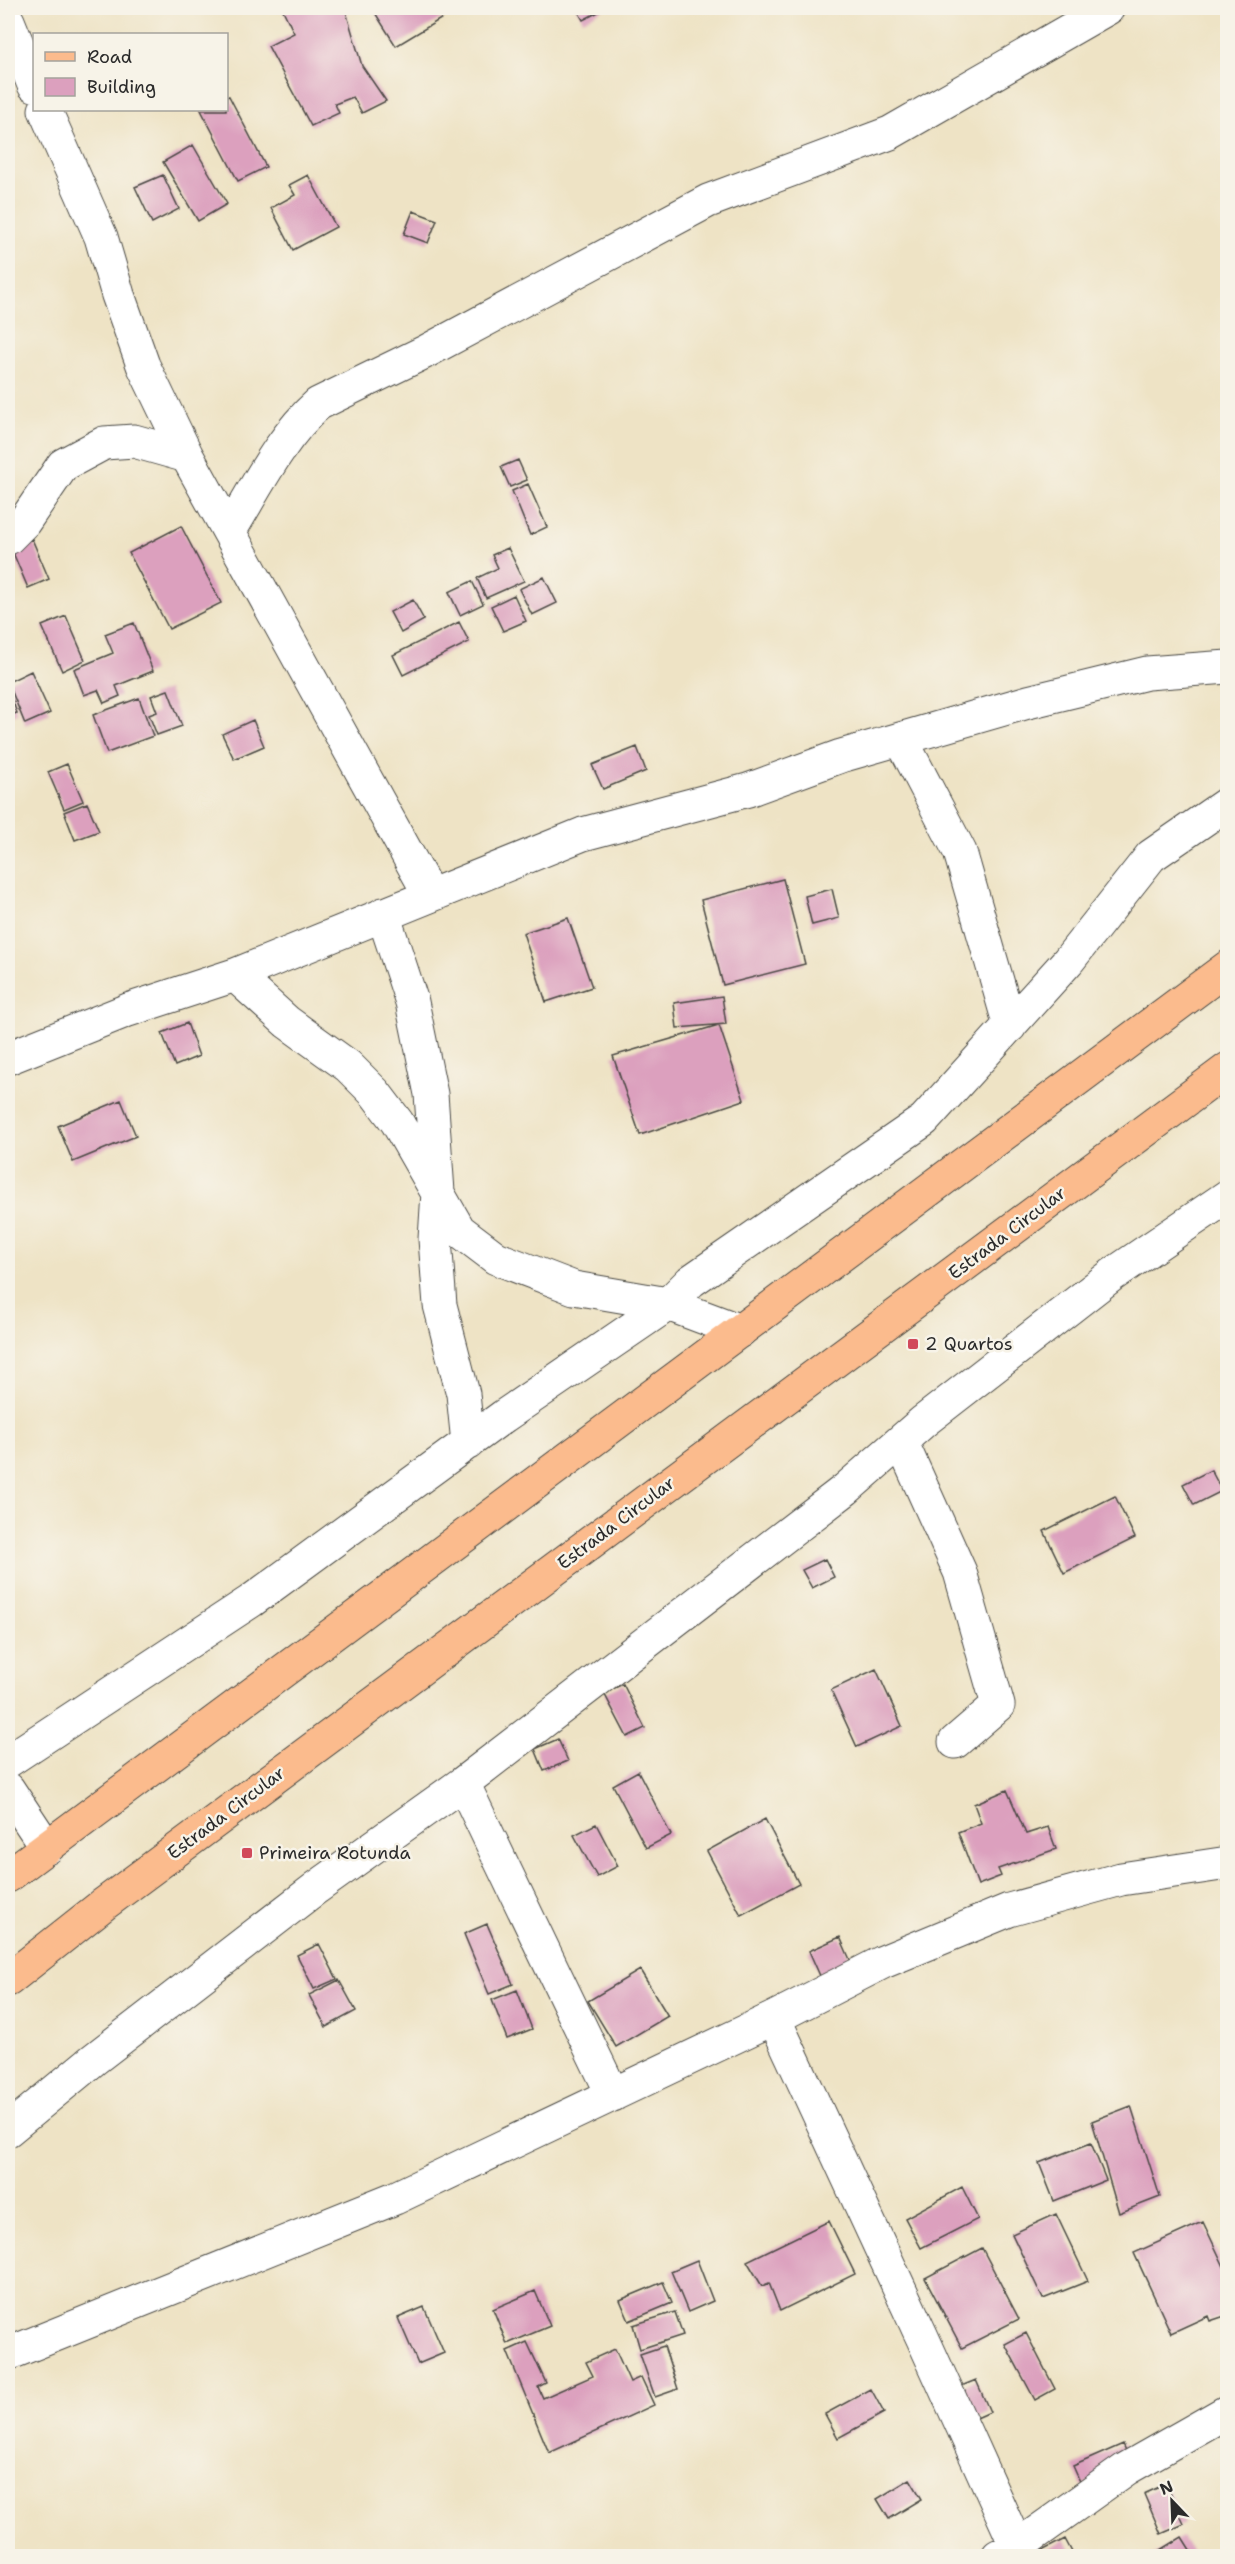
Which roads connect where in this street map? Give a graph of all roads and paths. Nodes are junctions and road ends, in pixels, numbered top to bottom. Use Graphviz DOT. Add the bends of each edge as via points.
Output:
graph roads {
  1 [pos="1108,8"];
  2 [pos="8,21"];
  3 [pos="24,79"];
  4 [pos="45,111"];
  5 [pos="188,456"];
  6 [pos="229,532"];
  7 [pos="8,538"];
  8 [pos="1227,667"];
  9 [pos="901,739"];
  10 [pos="1227,803"];
  11 [pos="430,895"];
  12 [pos="383,914"];
  13 [pos="1227,967"];
  14 [pos="235,975"];
  15 [pos="1010,1026"];
  16 [pos="8,1058"];
  17 [pos="1227,1069"];
  18 [pos="438,1192"];
  19 [pos="1227,1196"];
  20 [pos="668,1304"];
  21 [pos="740,1331"];
  22 [pos="901,1441"];
  23 [pos="468,1443"];
  24 [pos="955,1742"];
  25 [pos="8,1761"];
  26 [pos="463,1783"];
  27 [pos="8,1789"];
  28 [pos="47,1848"];
  29 [pos="1227,1863"];
  30 [pos="8,1876"];
  31 [pos="8,1980"];
  32 [pos="774,2018"];
  33 [pos="613,2095"];
  34 [pos="8,2130"];
  35 [pos="8,2354"];
  36 [pos="1227,2411"];
  37 [pos="1011,2554"];
  1 -- 6 [label="street" via="890,133 708,201 427,351 318,404 289,435"];
  2 -- 3 [label="street"];
  4 -- 5 [label="street" via="101,237 143,365"];
  5 -- 6 [label="street"];
  5 -- 7 [label="street" via="134,441 104,443 63,465 24,522"];
  6 -- 11 [label="street"];
  8 -- 9 [label="street" via="1147,673"];
  9 -- 11 [label="street" via="748,790 583,834"];
  9 -- 15 [label="street" via="960,852"];
  10 -- 15 [label="street" via="1151,856 1068,961"];
  11 -- 12 [label="street"];
  12 -- 14 [label="street"];
  12 -- 18 [label="street" via="423,1047 431,1094"];
  13 -- 21 [label="main road"];
  14 -- 16 [label="street" via="128,1010"];
  14 -- 18 [label="street" via="287,1022 348,1066 375,1093"];
  15 -- 20 [label="street" via="924,1120 691,1281"];
  17 -- 31 [label="main road, Estrada Circular" via="122,1891"];
  18 -- 20 [label="street" via="459,1230 496,1258 574,1288"];
  18 -- 23 [label="street" via="435,1239 440,1305 463,1394"];
  19 -- 22 [label="street" via="1112,1275"];
  20 -- 21 [label="street"];
  20 -- 23 [label="street"];
  21 -- 28 [label="main road"];
  22 -- 24 [label="street" via="960,1572 998,1705"];
  22 -- 26 [label="street" via="846,1489"];
  23 -- 25 [label="street" via="251,1601"];
  26 -- 33 [label="street"];
  26 -- 34 [label="street" via="316,1888"];
  27 -- 28 [label="street"];
  28 -- 30 [label="main road"];
  29 -- 32 [label="street" via="1121,1879 1010,1910 883,1962"];
  32 -- 33 [label="street"];
  32 -- 37 [label="street" via="923,2339"];
  33 -- 35 [label="street" via="395,2198"];
  36 -- 37 [label="street" via="1126,2469"];
}
